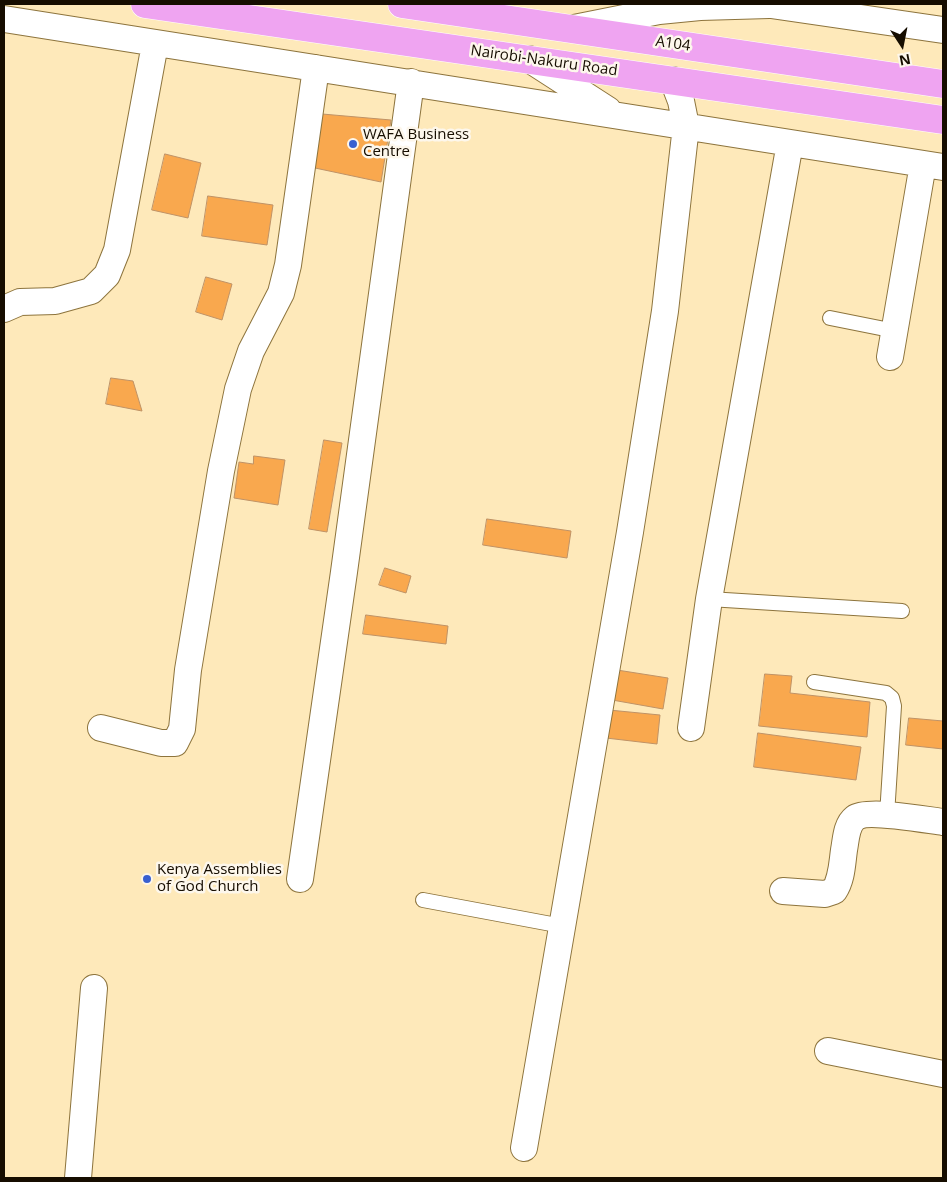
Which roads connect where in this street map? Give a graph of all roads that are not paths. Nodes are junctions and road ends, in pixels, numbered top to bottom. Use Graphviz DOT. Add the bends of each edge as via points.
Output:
graph roads {
  1 [pos="145,4"];
  2 [pos="402,4"];
  3 [pos="767,4"];
  4 [pos="188,10"];
  5 [pos="4,19"];
  6 [pos="571,29"];
  7 [pos="943,30"];
  8 [pos="155,44"];
  9 [pos="187,48"];
  10 [pos="529,59"];
  11 [pos="316,68"];
  12 [pos="673,80"];
  13 [pos="411,82"];
  14 [pos="943,84"];
  15 [pos="618,116"];
  16 [pos="943,120"];
  17 [pos="686,126"];
  18 [pos="790,142"];
  19 [pos="933,165"];
  20 [pos="4,309"];
  21 [pos="830,318"];
  22 [pos="895,331"];
  23 [pos="890,357"];
  24 [pos="708,599"];
  25 [pos="902,611"];
  26 [pos="814,682"];
  27 [pos="100,728"];
  28 [pos="691,728"];
  29 [pos="887,815"];
  30 [pos="943,822"];
  31 [pos="300,880"];
  32 [pos="783,891"];
  33 [pos="423,900"];
  34 [pos="562,926"];
  35 [pos="94,988"];
  36 [pos="828,1051"];
  37 [pos="943,1074"];
  38 [pos="524,1148"];
  39 [pos="78,1178"];
  1 -- 4 [label="highway, Nairobi-Nakuru Road"];
  2 -- 6 [label="highway, A104"];
  3 -- 6 [label="street" via="659,11"];
  3 -- 7 [label="street"];
  4 -- 9 [label="street"];
  4 -- 10 [label="highway, Nairobi-Nakuru Road"];
  5 -- 8 [label="street"];
  6 -- 14 [label="highway, A104"];
  8 -- 9 [label="street"];
  8 -- 20 [label="street" via="117,250 107,275 90,291 55,300 20,302"];
  9 -- 11 [label="street"];
  10 -- 12 [label="highway, Nairobi-Nakuru Road"];
  10 -- 15 [label="street"];
  11 -- 13 [label="street"];
  11 -- 27 [label="street" via="288,265 281,293 251,351 238,389 226,444 188,670 182,729 175,743"];
  12 -- 16 [label="highway, Nairobi-Nakuru Road"];
  12 -- 17 [label="street"];
  13 -- 15 [label="street"];
  13 -- 31 [label="street"];
  15 -- 17 [label="street"];
  17 -- 18 [label="street"];
  17 -- 34 [label="street" via="665,311"];
  18 -- 19 [label="street"];
  18 -- 24 [label="street"];
  19 -- 22 [label="street"];
  21 -- 22 [label="lane"];
  22 -- 23 [label="street"];
  24 -- 25 [label="lane"];
  24 -- 28 [label="street"];
  26 -- 29 [label="lane" via="886,693 892,698"];
  29 -- 30 [label="street"];
  29 -- 32 [label="street" via="868,814 856,817 850,823 840,878 834,891 825,894"];
  33 -- 34 [label="lane"];
  34 -- 38 [label="street"];
  35 -- 39 [label="street"];
  36 -- 37 [label="street"];
}
